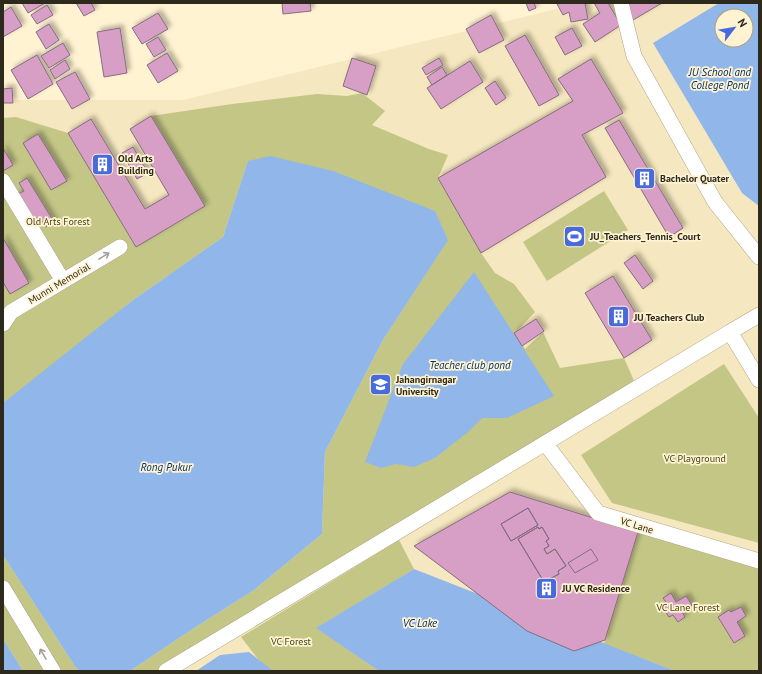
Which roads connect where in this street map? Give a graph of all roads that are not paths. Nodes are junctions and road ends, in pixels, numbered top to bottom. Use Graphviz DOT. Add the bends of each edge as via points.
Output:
graph roads {
  1 [pos="621,3"];
  2 [pos="3,181"];
  3 [pos="120,247"];
  4 [pos="759,257"];
  5 [pos="63,281"];
  6 [pos="759,315"];
  7 [pos="3,324"];
  8 [pos="730,332"];
  9 [pos="759,380"];
  10 [pos="545,443"];
  11 [pos="759,561"];
  12 [pos="4,592"];
  13 [pos="52,671"];
  14 [pos="166,671"];
  1 -- 4 [label="street" via="634,56 715,202"];
  2 -- 5 [label="street"];
  5 -- 3 [label="street, Munni Memorial, one-way"];
  5 -- 7 [label="street, Munni Memorial" via="11,312"];
  6 -- 8 [label="street"];
  8 -- 9 [label="street"];
  8 -- 10 [label="street"];
  10 -- 11 [label="street, VC Lane" via="598,512"];
  10 -- 14 [label="street"];
  13 -- 12 [label="street, one-way"];
}
